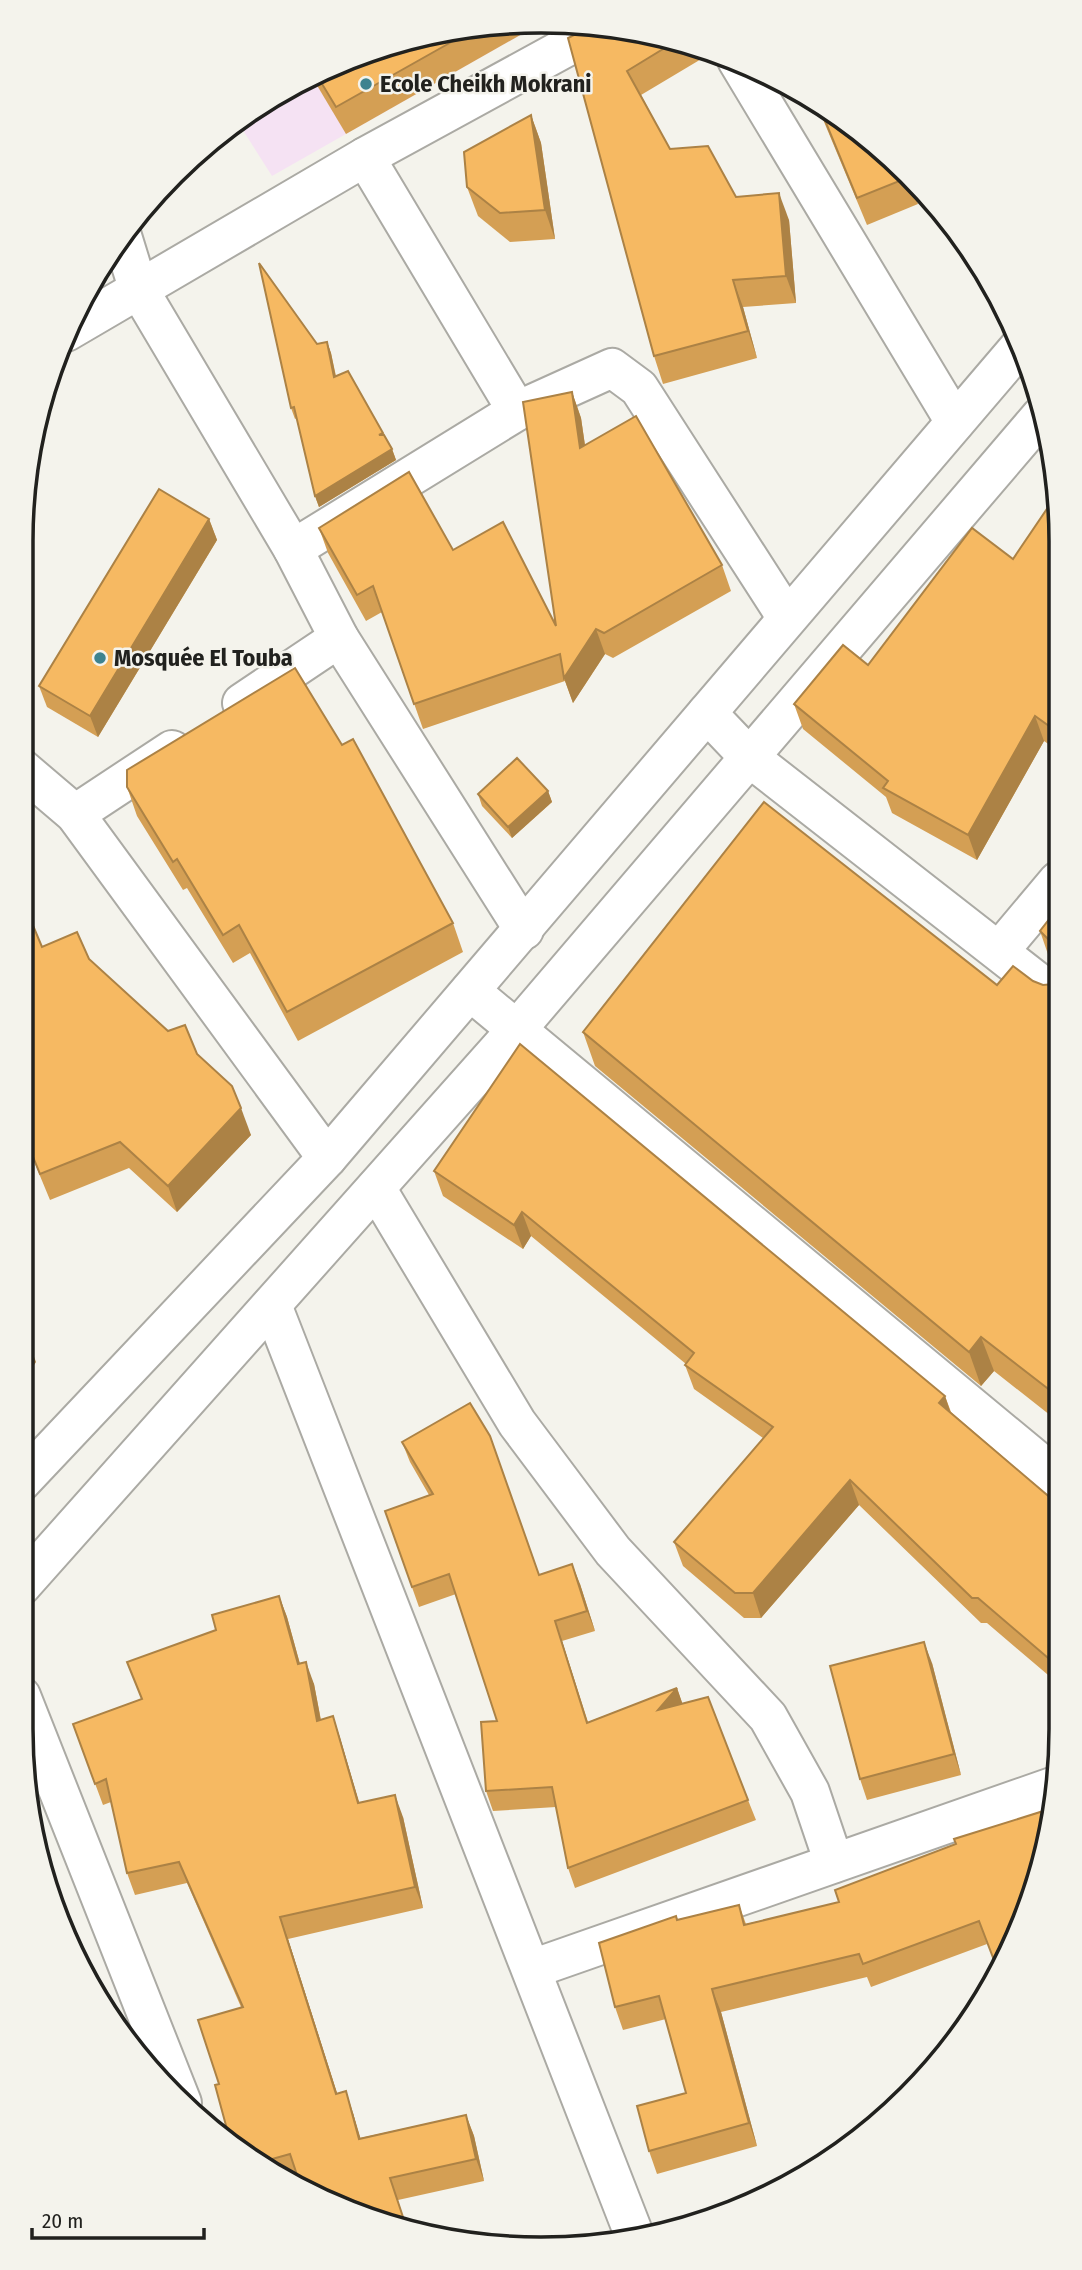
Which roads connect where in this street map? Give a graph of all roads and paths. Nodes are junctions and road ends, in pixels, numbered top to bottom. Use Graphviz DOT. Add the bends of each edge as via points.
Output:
graph roads {
  1 [pos="587,36"];
  2 [pos="748,78"];
  3 [pos="365,157"];
  4 [pos="126,249"];
  5 [pos="138,288"];
  6 [pos="84,321"];
  7 [pos="1013,355"];
  8 [pos="517,411"];
  9 [pos="955,422"];
  10 [pos="1034,424"];
  11 [pos="293,549"];
  12 [pos="787,618"];
  13 [pos="339,638"];
  14 [pos="706,713"];
  15 [pos="749,757"];
  16 [pos="33,778"];
  17 [pos="75,814"];
  18 [pos="1049,892"];
  19 [pos="524,930"];
  20 [pos="1000,950"];
  21 [pos="470,991"];
  22 [pos="1049,991"];
  23 [pos="518,1028"];
  24 [pos="327,1158"];
  25 [pos="376,1188"];
  26 [pos="272,1305"];
  27 [pos="33,1469"];
  28 [pos="1049,1471"];
  29 [pos="33,1573"];
  30 [pos="33,1726"];
  31 [pos="1045,1790"];
  32 [pos="834,1863"];
  33 [pos="532,1969"];
  34 [pos="172,2077"];
  35 [pos="632,2228"];
  1 -- 3 [label="street"];
  2 -- 9 [label="street"];
  3 -- 5 [label="street"];
  3 -- 8 [label="street"];
  4 -- 5 [label="street"];
  5 -- 6 [label="street"];
  5 -- 11 [label="street"];
  7 -- 9 [label="street"];
  8 -- 11 [label="street"];
  8 -- 12 [label="street" via="612,368 639,388"];
  9 -- 12 [label="street"];
  10 -- 15 [label="street"];
  11 -- 13 [label="street"];
  12 -- 14 [label="street"];
  13 -- 17 [label="street"];
  13 -- 19 [label="street"];
  14 -- 15 [label="street"];
  14 -- 19 [label="street"];
  15 -- 20 [label="street"];
  15 -- 23 [label="street"];
  16 -- 17 [label="street"];
  17 -- 24 [label="street"];
  18 -- 20 [label="street"];
  19 -- 21 [label="street"];
  20 -- 22 [label="street"];
  21 -- 23 [label="street"];
  21 -- 24 [label="street"];
  23 -- 25 [label="street"];
  23 -- 28 [label="street"];
  24 -- 27 [label="street"];
  25 -- 26 [label="street"];
  25 -- 32 [label="street" via="517,1423 613,1551 768,1717 810,1792"];
  26 -- 29 [label="street"];
  26 -- 33 [label="street"];
  30 -- 34 [label="street"];
  31 -- 32 [label="street"];
  32 -- 33 [label="street"];
  33 -- 35 [label="street"];
}
